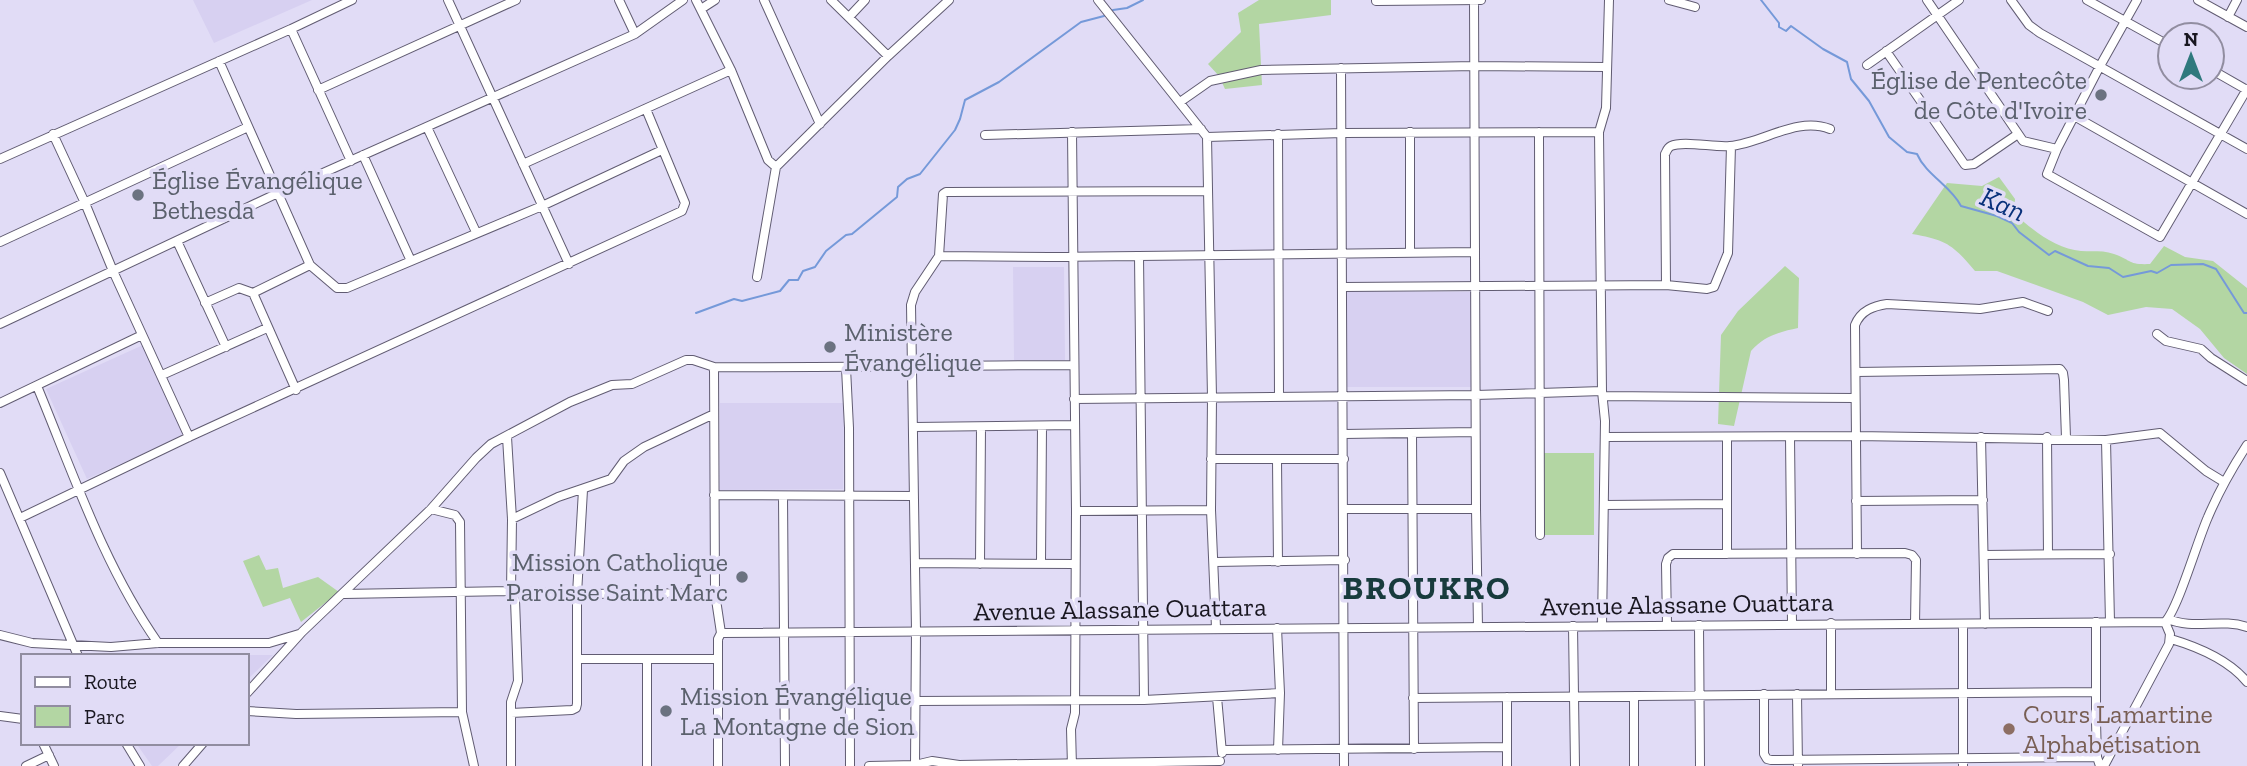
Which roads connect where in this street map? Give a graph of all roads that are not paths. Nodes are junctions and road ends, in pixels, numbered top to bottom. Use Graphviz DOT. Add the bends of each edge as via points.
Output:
graph roads {
  1 [pos="352,0"];
  2 [pos="448,0"];
  3 [pos="516,0"];
  4 [pos="619,0"];
  5 [pos="683,0"];
  6 [pos="695,0"];
  7 [pos="715,0"];
  8 [pos="764,0"];
  9 [pos="831,0"];
  10 [pos="866,0"];
  11 [pos="949,0"];
  12 [pos="1098,0"];
  13 [pos="1474,0"];
  14 [pos="1481,0"];
  15 [pos="1609,0"];
  16 [pos="1669,0"];
  17 [pos="1927,0"];
  18 [pos="1959,0"];
  19 [pos="2011,0"];
  20 [pos="2087,0"];
  21 [pos="2137,0"];
  22 [pos="2198,0"];
  23 [pos="2237,0"];
  24 [pos="1377,1"];
  25 [pos="1695,7"];
  26 [pos="701,9"];
  27 [pos="1938,16"];
  28 [pos="2228,16"];
  29 [pos="849,17"];
  30 [pos="2126,21"];
  31 [pos="459,26"];
  32 [pos="2247,27"];
  33 [pos="291,29"];
  34 [pos="635,34"];
  35 [pos="2156,38"];
  36 [pos="1886,51"];
  37 [pos="888,56"];
  38 [pos="219,61"];
  39 [pos="1867,65"];
  40 [pos="1475,66"];
  41 [pos="2100,66"];
  42 [pos="1606,67"];
  43 [pos="1341,68"];
  44 [pos="730,70"];
  45 [pos="2226,78"];
  46 [pos="2247,89"];
  47 [pos="318,90"];
  48 [pos="493,98"];
  49 [pos="1180,102"];
  50 [pos="646,108"];
  51 [pos="2074,116"];
  52 [pos="820,124"];
  53 [pos="248,127"];
  54 [pos="427,127"];
  55 [pos="1201,129"];
  56 [pos="1830,129"];
  57 [pos="1539,131"];
  58 [pos="1072,132"];
  59 [pos="1342,132"];
  60 [pos="1410,132"];
  61 [pos="1475,132"];
  62 [pos="1599,132"];
  63 [pos="52,134"];
  64 [pos="1278,134"];
  65 [pos="2018,134"];
  66 [pos="2221,134"];
  67 [pos="985,135"];
  68 [pos="1207,137"];
  69 [pos="1731,146"];
  70 [pos="2057,149"];
  71 [pos="2247,149"];
  72 [pos="662,150"];
  73 [pos="363,155"];
  74 [pos="0,159"];
  75 [pos="351,161"];
  76 [pos="523,164"];
  77 [pos="776,167"];
  78 [pos="2193,183"];
  79 [pos="1208,191"];
  80 [pos="278,193"];
  81 [pos="1072,193"];
  82 [pos="85,203"];
  83 [pos="542,206"];
  84 [pos="2247,214"];
  85 [pos="477,232"];
  86 [pos="177,241"];
  87 [pos="0,242"];
  88 [pos="1410,252"];
  89 [pos="1475,252"];
  90 [pos="1279,253"];
  91 [pos="1343,253"];
  92 [pos="1210,254"];
  93 [pos="939,256"];
  94 [pos="1073,256"];
  95 [pos="1139,256"];
  96 [pos="411,261"];
  97 [pos="569,264"];
  98 [pos="310,265"];
  99 [pos="113,271"];
  100 [pos="757,277"];
  101 [pos="1601,285"];
  102 [pos="1666,285"];
  103 [pos="1342,286"];
  104 [pos="1540,286"];
  105 [pos="1475,287"];
  106 [pos="253,293"];
  107 [pos="205,303"];
  108 [pos="2049,311"];
  109 [pos="0,324"];
  110 [pos="267,328"];
  111 [pos="2157,334"];
  112 [pos="142,335"];
  113 [pos="226,347"];
  114 [pos="913,365"];
  115 [pos="1074,365"];
  116 [pos="714,367"];
  117 [pos="846,368"];
  118 [pos="1856,372"];
  119 [pos="162,375"];
  120 [pos="2247,381"];
  121 [pos="37,386"];
  122 [pos="296,390"];
  123 [pos="1541,394"];
  124 [pos="1602,394"];
  125 [pos="1476,395"];
  126 [pos="1279,396"];
  127 [pos="1344,396"];
  128 [pos="1212,397"];
  129 [pos="1855,398"];
  130 [pos="1074,399"];
  131 [pos="1142,399"];
  132 [pos="0,403"];
  133 [pos="714,414"];
  134 [pos="1074,425"];
  135 [pos="1042,426"];
  136 [pos="914,427"];
  137 [pos="981,427"];
  138 [pos="1475,432"];
  139 [pos="1412,433"];
  140 [pos="1344,434"];
  141 [pos="1856,436"];
  142 [pos="189,437"];
  143 [pos="507,437"];
  144 [pos="1605,437"];
  145 [pos="1727,437"];
  146 [pos="1790,437"];
  147 [pos="1982,437"];
  148 [pos="2047,437"];
  149 [pos="2066,438"];
  150 [pos="2106,440"];
  151 [pos="2247,445"];
  152 [pos="1211,459"];
  153 [pos="1345,459"];
  154 [pos="1277,460"];
  155 [pos="0,473"];
  156 [pos="2224,482"];
  157 [pos="80,489"];
  158 [pos="583,490"];
  159 [pos="714,495"];
  160 [pos="783,496"];
  161 [pos="849,496"];
  162 [pos="914,496"];
  163 [pos="1983,500"];
  164 [pos="1857,501"];
  165 [pos="1727,504"];
  166 [pos="1604,505"];
  167 [pos="431,509"];
  168 [pos="1344,509"];
  169 [pos="1412,509"];
  170 [pos="1476,509"];
  171 [pos="1211,510"];
  172 [pos="1143,511"];
  173 [pos="1076,512"];
  174 [pos="20,518"];
  175 [pos="512,519"];
  176 [pos="1540,535"];
  177 [pos="1727,554"];
  178 [pos="1792,554"];
  179 [pos="1857,554"];
  180 [pos="2048,554"];
  181 [pos="2109,554"];
  182 [pos="1984,555"];
  183 [pos="1345,560"];
  184 [pos="1215,562"];
  185 [pos="1278,562"];
  186 [pos="915,563"];
  187 [pos="1041,563"];
  188 [pos="980,564"];
  189 [pos="1075,564"];
  190 [pos="511,591"];
  191 [pos="461,592"];
  192 [pos="576,593"];
  193 [pos="715,593"];
  194 [pos="344,594"];
  195 [pos="2166,620"];
  196 [pos="2096,622"];
  197 [pos="2110,622"];
  198 [pos="1831,623"];
  199 [pos="1792,624"];
  200 [pos="1915,624"];
  201 [pos="1964,624"];
  202 [pos="1984,624"];
  203 [pos="1667,625"];
  204 [pos="1699,625"];
  205 [pos="1573,626"];
  206 [pos="1602,626"];
  207 [pos="1411,627"];
  208 [pos="1478,627"];
  209 [pos="2247,627"];
  210 [pos="1216,628"];
  211 [pos="1277,628"];
  212 [pos="1345,629"];
  213 [pos="1075,630"];
  214 [pos="1143,630"];
  215 [pos="785,631"];
  216 [pos="850,631"];
  217 [pos="916,631"];
  218 [pos="302,632"];
  219 [pos="721,633"];
  220 [pos="0,635"];
  221 [pos="2171,639"];
  222 [pos="158,643"];
  223 [pos="73,645"];
  224 [pos="77,654"];
  225 [pos="577,659"];
  226 [pos="647,659"];
  227 [pos="718,659"];
  228 [pos="2247,682"];
  229 [pos="248,692"];
  230 [pos="2096,692"];
  231 [pos="1280,693"];
  232 [pos="1964,693"];
  233 [pos="1764,694"];
  234 [pos="1797,694"];
  235 [pos="1831,694"];
  236 [pos="1699,695"];
  237 [pos="1507,696"];
  238 [pos="1575,696"];
  239 [pos="1217,697"];
  240 [pos="1634,697"];
  241 [pos="1413,698"];
  242 [pos="1075,700"];
  243 [pos="1144,700"];
  244 [pos="915,701"];
  245 [pos="248,711"];
  246 [pos="462,712"];
  247 [pos="511,713"];
  248 [pos="0,716"];
  249 [pos="21,719"];
  250 [pos="44,745"];
  251 [pos="127,745"];
  252 [pos="201,745"];
  253 [pos="1507,747"];
  254 [pos="1344,749"];
  255 [pos="1414,749"];
  256 [pos="1223,750"];
  257 [pos="1278,750"];
  258 [pos="49,755"];
  259 [pos="2097,757"];
  260 [pos="1963,762"];
  261 [pos="1220,763"];
  262 [pos="1798,763"];
  263 [pos="915,765"];
  264 [pos="1071,765"];
  265 [pos="26,766"];
  266 [pos="54,766"];
  267 [pos="139,766"];
  268 [pos="183,766"];
  269 [pos="474,766"];
  270 [pos="511,766"];
  271 [pos="647,766"];
  272 [pos="718,766"];
  273 [pos="785,766"];
  274 [pos="850,766"];
  275 [pos="869,766"];
  276 [pos="1344,766"];
  277 [pos="1507,766"];
  278 [pos="1575,766"];
  279 [pos="1634,766"];
  280 [pos="1699,766"];
  281 [pos="2102,766"];
  1 -- 33 [label="street"];
  2 -- 31 [label="street"];
  3 -- 31 [label="street"];
  4 -- 34 [label="street"];
  5 -- 34 [label="street"];
  6 -- 26 [label="street"];
  7 -- 26 [label="street"];
  8 -- 52 [label="street"];
  9 -- 29 [label="street"];
  10 -- 29 [label="street"];
  11 -- 37 [label="street"];
  12 -- 49 [label="street"];
  13 -- 14 [label="street"];
  13 -- 24 [label="street"];
  13 -- 40 [label="street"];
  15 -- 42 [label="street"];
  16 -- 25 [label="street"];
  17 -- 27 [label="street"];
  18 -- 27 [label="street"];
  19 -- 41 [label="street" via="2029,25"];
  20 -- 30 [label="street"];
  21 -- 30 [label="street"];
  22 -- 28 [label="street"];
  23 -- 28 [label="street"];
  26 -- 44 [label="street"];
  27 -- 36 [label="street"];
  27 -- 65 [label="street"];
  28 -- 32 [label="street"];
  29 -- 37 [label="street"];
  30 -- 35 [label="street"];
  30 -- 41 [label="street"];
  31 -- 47 [label="street"];
  31 -- 48 [label="street"];
  33 -- 38 [label="street"];
  33 -- 47 [label="street"];
  34 -- 48 [label="street"];
  36 -- 39 [label="street"];
  36 -- 65 [label="street" via="1965,165 1974,164"];
  37 -- 52 [label="street"];
  38 -- 53 [label="street"];
  38 -- 63 [label="street"];
  40 -- 42 [label="street"];
  40 -- 43 [label="street"];
  40 -- 61 [label="street"];
  41 -- 51 [label="street"];
  41 -- 66 [label="street"];
  42 -- 62 [label="street" via="1606,108"];
  43 -- 49 [label="street" via="1261,70 1225,76"];
  43 -- 59 [label="street"];
  44 -- 50 [label="street"];
  44 -- 77 [label="street" via="768,160"];
  45 -- 46 [label="street"];
  46 -- 66 [label="street"];
  47 -- 75 [label="street"];
  48 -- 54 [label="street"];
  48 -- 76 [label="street"];
  49 -- 55 [label="street"];
  50 -- 72 [label="street"];
  50 -- 76 [label="street"];
  51 -- 70 [label="street"];
  51 -- 78 [label="street"];
  52 -- 77 [label="street"];
  53 -- 80 [label="street"];
  53 -- 82 [label="street"];
  54 -- 73 [label="street"];
  54 -- 85 [label="street"];
  55 -- 58 [label="street"];
  55 -- 68 [label="street"];
  56 -- 69 [label="street" via="1800,127"];
  57 -- 61 [label="street"];
  57 -- 62 [label="street"];
  57 -- 104 [label="street"];
  58 -- 67 [label="street"];
  58 -- 81 [label="street"];
  59 -- 60 [label="street"];
  59 -- 64 [label="street"];
  59 -- 91 [label="street"];
  60 -- 61 [label="street"];
  60 -- 88 [label="street"];
  61 -- 89 [label="street"];
  62 -- 101 [label="street"];
  63 -- 74 [label="street"];
  63 -- 82 [label="street"];
  64 -- 68 [label="street"];
  64 -- 90 [label="street"];
  65 -- 70 [label="street" via="2024,141"];
  66 -- 71 [label="street"];
  66 -- 78 [label="street"];
  68 -- 79 [label="street"];
  69 -- 102 [label="street" via="1728,253 1719,277 1714,287 1707,289"];
  69 -- 102 [label="street" via="1679,145 1665,154"];
  70 -- 78 [label="street" via="2048,174 2160,237"];
  72 -- 83 [label="street"];
  72 -- 97 [label="street" via="685,203 682,211"];
  73 -- 75 [label="street"];
  73 -- 96 [label="street"];
  75 -- 80 [label="street"];
  76 -- 83 [label="street"];
  77 -- 100 [label="street"];
  78 -- 84 [label="street"];
  79 -- 81 [label="street"];
  79 -- 92 [label="street"];
  80 -- 86 [label="street"];
  80 -- 98 [label="street"];
  81 -- 93 [label="street" via="946,192"];
  81 -- 94 [label="street"];
  82 -- 87 [label="street"];
  82 -- 99 [label="street"];
  83 -- 85 [label="street"];
  83 -- 97 [label="street"];
  85 -- 96 [label="street"];
  86 -- 99 [label="street"];
  86 -- 107 [label="street"];
  88 -- 89 [label="street"];
  88 -- 91 [label="street"];
  89 -- 105 [label="street"];
  90 -- 91 [label="street"];
  90 -- 92 [label="street"];
  90 -- 126 [label="street"];
  91 -- 103 [label="street"];
  92 -- 95 [label="street"];
  92 -- 128 [label="street"];
  93 -- 94 [label="street"];
  93 -- 114 [label="street" via="911,305"];
  94 -- 95 [label="street"];
  94 -- 115 [label="street"];
  95 -- 131 [label="street"];
  96 -- 98 [label="street" via="340,289"];
  97 -- 122 [label="street"];
  98 -- 106 [label="street"];
  99 -- 109 [label="street"];
  99 -- 112 [label="street"];
  101 -- 102 [label="street"];
  101 -- 104 [label="street"];
  101 -- 124 [label="street"];
  103 -- 105 [label="street"];
  103 -- 127 [label="street"];
  104 -- 105 [label="street"];
  104 -- 123 [label="street"];
  105 -- 125 [label="street"];
  106 -- 107 [label="street" via="239,288"];
  106 -- 110 [label="street"];
  107 -- 113 [label="street"];
  108 -- 118 [label="street" via="2023,303 1991,308 1875,306 1863,313 1856,325"];
  110 -- 113 [label="street"];
  110 -- 122 [label="street"];
  111 -- 120 [label="street" via="2166,341 2201,349"];
  112 -- 119 [label="street"];
  112 -- 121 [label="street"];
  113 -- 119 [label="street"];
  114 -- 115 [label="street"];
  114 -- 117 [label="street"];
  114 -- 136 [label="street"];
  115 -- 130 [label="street"];
  116 -- 117 [label="street"];
  116 -- 133 [label="street"];
  116 -- 143 [label="street" via="680,361 632,384 612,385 570,402"];
  117 -- 161 [label="street"];
  118 -- 129 [label="street"];
  118 -- 149 [label="street" via="2060,369"];
  119 -- 142 [label="street"];
  121 -- 132 [label="street"];
  121 -- 157 [label="street"];
  122 -- 142 [label="street"];
  123 -- 124 [label="street"];
  123 -- 125 [label="street"];
  123 -- 176 [label="street"];
  124 -- 129 [label="street"];
  124 -- 144 [label="street"];
  125 -- 127 [label="street"];
  125 -- 138 [label="street"];
  126 -- 127 [label="street"];
  126 -- 128 [label="street"];
  127 -- 140 [label="street"];
  128 -- 131 [label="street"];
  128 -- 152 [label="street"];
  129 -- 141 [label="street"];
  130 -- 131 [label="street"];
  130 -- 134 [label="street"];
  131 -- 172 [label="street"];
  133 -- 158 [label="street" via="644,447 624,461 611,479"];
  133 -- 159 [label="street"];
  134 -- 135 [label="street"];
  134 -- 173 [label="street"];
  135 -- 137 [label="street"];
  135 -- 187 [label="street"];
  136 -- 137 [label="street"];
  136 -- 162 [label="street"];
  137 -- 188 [label="street"];
  138 -- 139 [label="street"];
  138 -- 170 [label="street"];
  139 -- 140 [label="street"];
  139 -- 169 [label="street"];
  140 -- 153 [label="street"];
  141 -- 146 [label="street"];
  141 -- 147 [label="street"];
  141 -- 164 [label="street"];
  142 -- 157 [label="street"];
  143 -- 167 [label="street" via="476,458"];
  143 -- 175 [label="street"];
  144 -- 145 [label="street"];
  144 -- 166 [label="street"];
  145 -- 146 [label="street"];
  145 -- 165 [label="street"];
  146 -- 178 [label="street"];
  147 -- 148 [label="street"];
  147 -- 163 [label="street"];
  148 -- 149 [label="street"];
  148 -- 180 [label="street"];
  149 -- 150 [label="street"];
  150 -- 156 [label="street" via="2160,433"];
  150 -- 181 [label="street"];
  151 -- 156 [label="street"];
  152 -- 154 [label="street"];
  152 -- 171 [label="street"];
  153 -- 154 [label="street"];
  153 -- 168 [label="street"];
  154 -- 185 [label="street"];
  155 -- 174 [label="street"];
  156 -- 195 [label="street"];
  157 -- 174 [label="street"];
  157 -- 222 [label="street" via="114,569"];
  158 -- 175 [label="street"];
  158 -- 192 [label="street"];
  159 -- 160 [label="street"];
  159 -- 193 [label="street"];
  160 -- 161 [label="street"];
  160 -- 215 [label="street"];
  161 -- 162 [label="street"];
  161 -- 216 [label="street"];
  162 -- 186 [label="street"];
  163 -- 164 [label="street"];
  163 -- 182 [label="street"];
  164 -- 179 [label="street"];
  165 -- 166 [label="street"];
  165 -- 177 [label="street"];
  166 -- 206 [label="street"];
  167 -- 191 [label="street" via="458,517"];
  167 -- 194 [label="street"];
  168 -- 169 [label="street"];
  168 -- 183 [label="street"];
  169 -- 170 [label="street"];
  169 -- 207 [label="street"];
  170 -- 208 [label="street"];
  171 -- 172 [label="street"];
  171 -- 184 [label="street"];
  172 -- 173 [label="street"];
  172 -- 214 [label="street"];
  173 -- 189 [label="street"];
  174 -- 223 [label="street"];
  175 -- 190 [label="street"];
  177 -- 178 [label="street"];
  177 -- 203 [label="street" via="1673,554 1668,558"];
  178 -- 179 [label="street"];
  178 -- 199 [label="street"];
  179 -- 200 [label="street" via="1912,555 1916,560"];
  180 -- 181 [label="street"];
  180 -- 182 [label="street"];
  181 -- 197 [label="street"];
  182 -- 202 [label="street"];
  183 -- 185 [label="street"];
  183 -- 212 [label="street"];
  184 -- 185 [label="street"];
  184 -- 210 [label="street"];
  186 -- 188 [label="street"];
  186 -- 217 [label="street"];
  187 -- 188 [label="street"];
  187 -- 189 [label="street"];
  189 -- 213 [label="street"];
  190 -- 191 [label="street"];
  190 -- 192 [label="street"];
  190 -- 247 [label="street" via="518,681"];
  191 -- 194 [label="street"];
  191 -- 246 [label="street"];
  192 -- 193 [label="street"];
  192 -- 225 [label="street"];
  193 -- 219 [label="street"];
  194 -- 218 [label="street"];
  195 -- 197 [label="street, Avenue Alassane Ouattara"];
  195 -- 209 [label="street, Avenue Alassane Ouattara"];
  195 -- 221 [label="street"];
  196 -- 197 [label="street, Avenue Alassane Ouattara"];
  196 -- 202 [label="street, Avenue Alassane Ouattara"];
  196 -- 230 [label="street"];
  198 -- 199 [label="street, Avenue Alassane Ouattara"];
  198 -- 200 [label="street, Avenue Alassane Ouattara"];
  198 -- 235 [label="street"];
  199 -- 204 [label="street, Avenue Alassane Ouattara"];
  200 -- 201 [label="street, Avenue Alassane Ouattara"];
  201 -- 202 [label="street, Avenue Alassane Ouattara"];
  201 -- 232 [label="street"];
  203 -- 204 [label="street, Avenue Alassane Ouattara"];
  203 -- 206 [label="street, Avenue Alassane Ouattara"];
  204 -- 236 [label="street"];
  205 -- 206 [label="street, Avenue Alassane Ouattara"];
  205 -- 208 [label="street, Avenue Alassane Ouattara"];
  205 -- 238 [label="street"];
  207 -- 208 [label="street, Avenue Alassane Ouattara"];
  207 -- 212 [label="street, Avenue Alassane Ouattara"];
  207 -- 241 [label="street"];
  210 -- 211 [label="street, Avenue Alassane Ouattara"];
  210 -- 214 [label="street, Avenue Alassane Ouattara"];
  211 -- 212 [label="street, Avenue Alassane Ouattara"];
  211 -- 231 [label="street"];
  212 -- 254 [label="street"];
  213 -- 214 [label="street, Avenue Alassane Ouattara"];
  213 -- 217 [label="street, Avenue Alassane Ouattara"];
  213 -- 242 [label="street"];
  214 -- 243 [label="street"];
  215 -- 216 [label="street, Avenue Alassane Ouattara"];
  215 -- 219 [label="street, Avenue Alassane Ouattara"];
  215 -- 273 [label="street"];
  216 -- 217 [label="street, Avenue Alassane Ouattara"];
  216 -- 274 [label="street"];
  217 -- 244 [label="street"];
  218 -- 222 [label="street" via="269,643"];
  218 -- 229 [label="street"];
  219 -- 227 [label="street"];
  220 -- 223 [label="street" via="32,643"];
  221 -- 228 [label="street" via="2215,657"];
  221 -- 281 [label="street"];
  222 -- 223 [label="street"];
  223 -- 224 [label="street"];
  225 -- 226 [label="street"];
  225 -- 247 [label="street" via="576,708"];
  226 -- 227 [label="street"];
  226 -- 271 [label="street"];
  227 -- 272 [label="street"];
  230 -- 232 [label="street"];
  230 -- 259 [label="street"];
  231 -- 239 [label="street"];
  231 -- 257 [label="street"];
  232 -- 235 [label="street"];
  232 -- 260 [label="street"];
  233 -- 234 [label="street"];
  233 -- 236 [label="street"];
  233 -- 262 [label="street" via="1764,754 1767,759"];
  234 -- 235 [label="street"];
  234 -- 262 [label="street"];
  236 -- 240 [label="street"];
  236 -- 280 [label="street"];
  237 -- 238 [label="street"];
  237 -- 241 [label="street"];
  237 -- 253 [label="street"];
  238 -- 240 [label="street"];
  238 -- 278 [label="street"];
  239 -- 243 [label="street"];
  239 -- 256 [label="street"];
  240 -- 279 [label="street"];
  241 -- 255 [label="street"];
  242 -- 243 [label="street"];
  242 -- 244 [label="street"];
  242 -- 264 [label="street"];
  244 -- 263 [label="street"];
  245 -- 246 [label="street"];
  246 -- 269 [label="street"];
  247 -- 270 [label="street"];
  248 -- 249 [label="street"];
  250 -- 258 [label="street"];
  251 -- 267 [label="street"];
  252 -- 268 [label="street"];
  253 -- 255 [label="street"];
  253 -- 277 [label="street"];
  254 -- 255 [label="street"];
  254 -- 257 [label="street"];
  254 -- 276 [label="street"];
  256 -- 257 [label="street"];
  256 -- 261 [label="street"];
  258 -- 265 [label="street"];
  258 -- 266 [label="street"];
  259 -- 260 [label="street"];
  259 -- 281 [label="street"];
  260 -- 262 [label="street"];
  261 -- 264 [label="street"];
  263 -- 264 [label="street" via="932,761"];
  263 -- 275 [label="street"];
}
